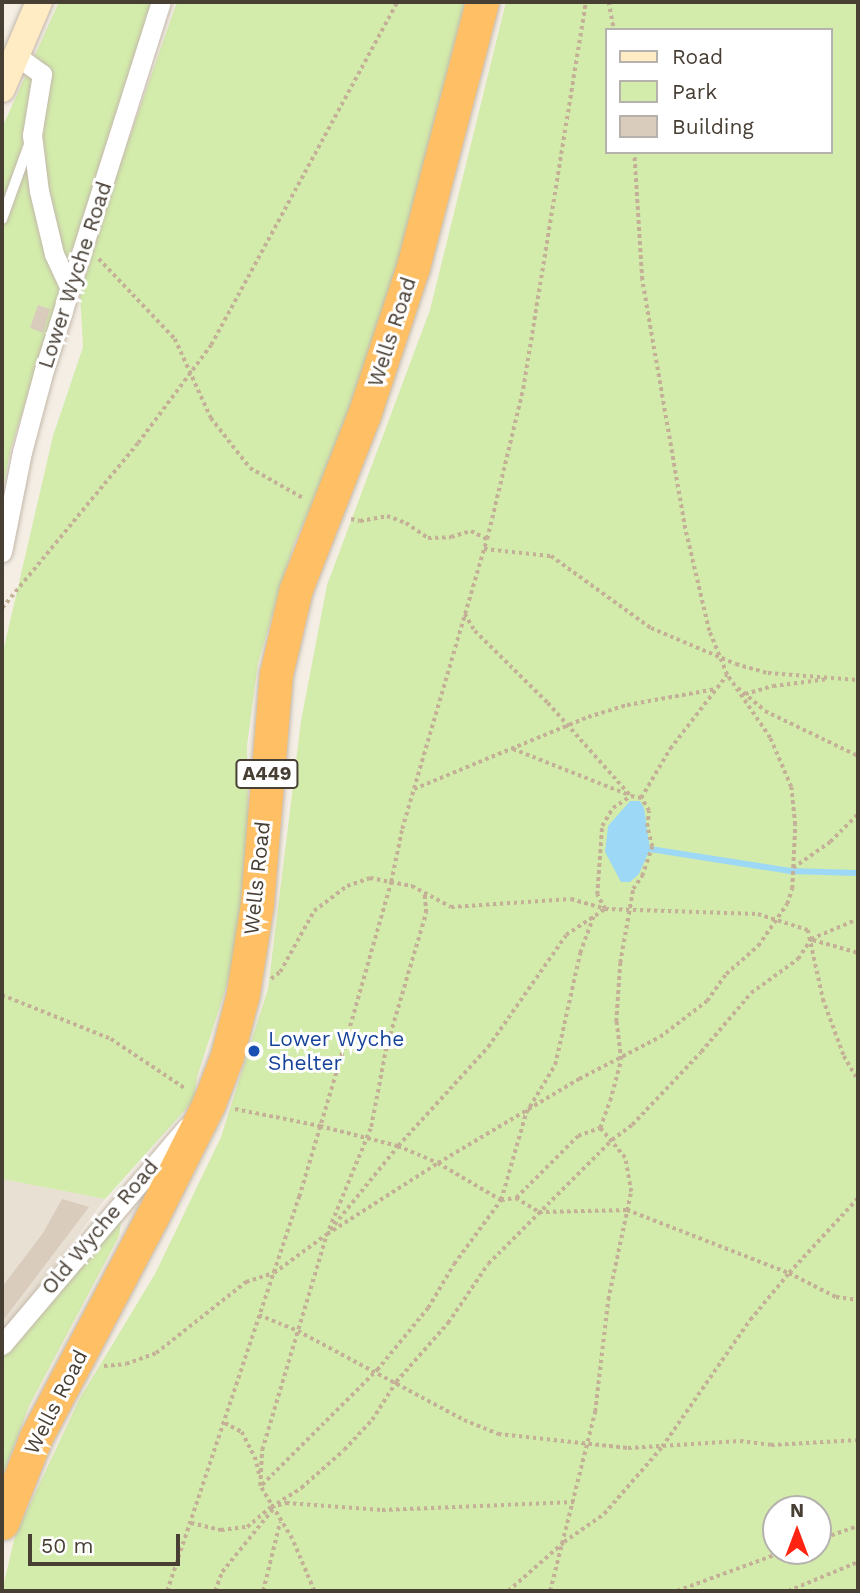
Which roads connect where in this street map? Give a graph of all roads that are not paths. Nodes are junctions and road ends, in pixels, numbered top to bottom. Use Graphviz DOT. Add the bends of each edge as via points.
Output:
graph roads {
  1 [pos="39,2"];
  2 [pos="160,2"];
  3 [pos="482,2"];
  4 [pos="17,55"];
  5 [pos="2,89"];
  6 [pos="32,135"];
  7 [pos="2,219"];
  8 [pos="70,289"];
  9 [pos="2,552"];
  10 [pos="206,1108"];
  11 [pos="2,1345"];
  12 [pos="2,1522"];
  1 -- 4 [label="main road"];
  2 -- 8 [label="street, Lower Wyche Road"];
  3 -- 10 [label="highway, Wells Road / A449" via="413,267 364,415 296,589 276,674 257,904 243,993 227,1056"];
  4 -- 5 [label="main road"];
  4 -- 6 [label="street" via="42,74"];
  6 -- 7 [label="lane"];
  6 -- 8 [label="street" via="54,254"];
  8 -- 9 [label="street, Lower Wyche Road" via="22,452"];
  10 -- 11 [label="street, Old Wyche Road" via="177,1135"];
  10 -- 12 [label="highway, Wells Road / A449" via="36,1437"];
}
